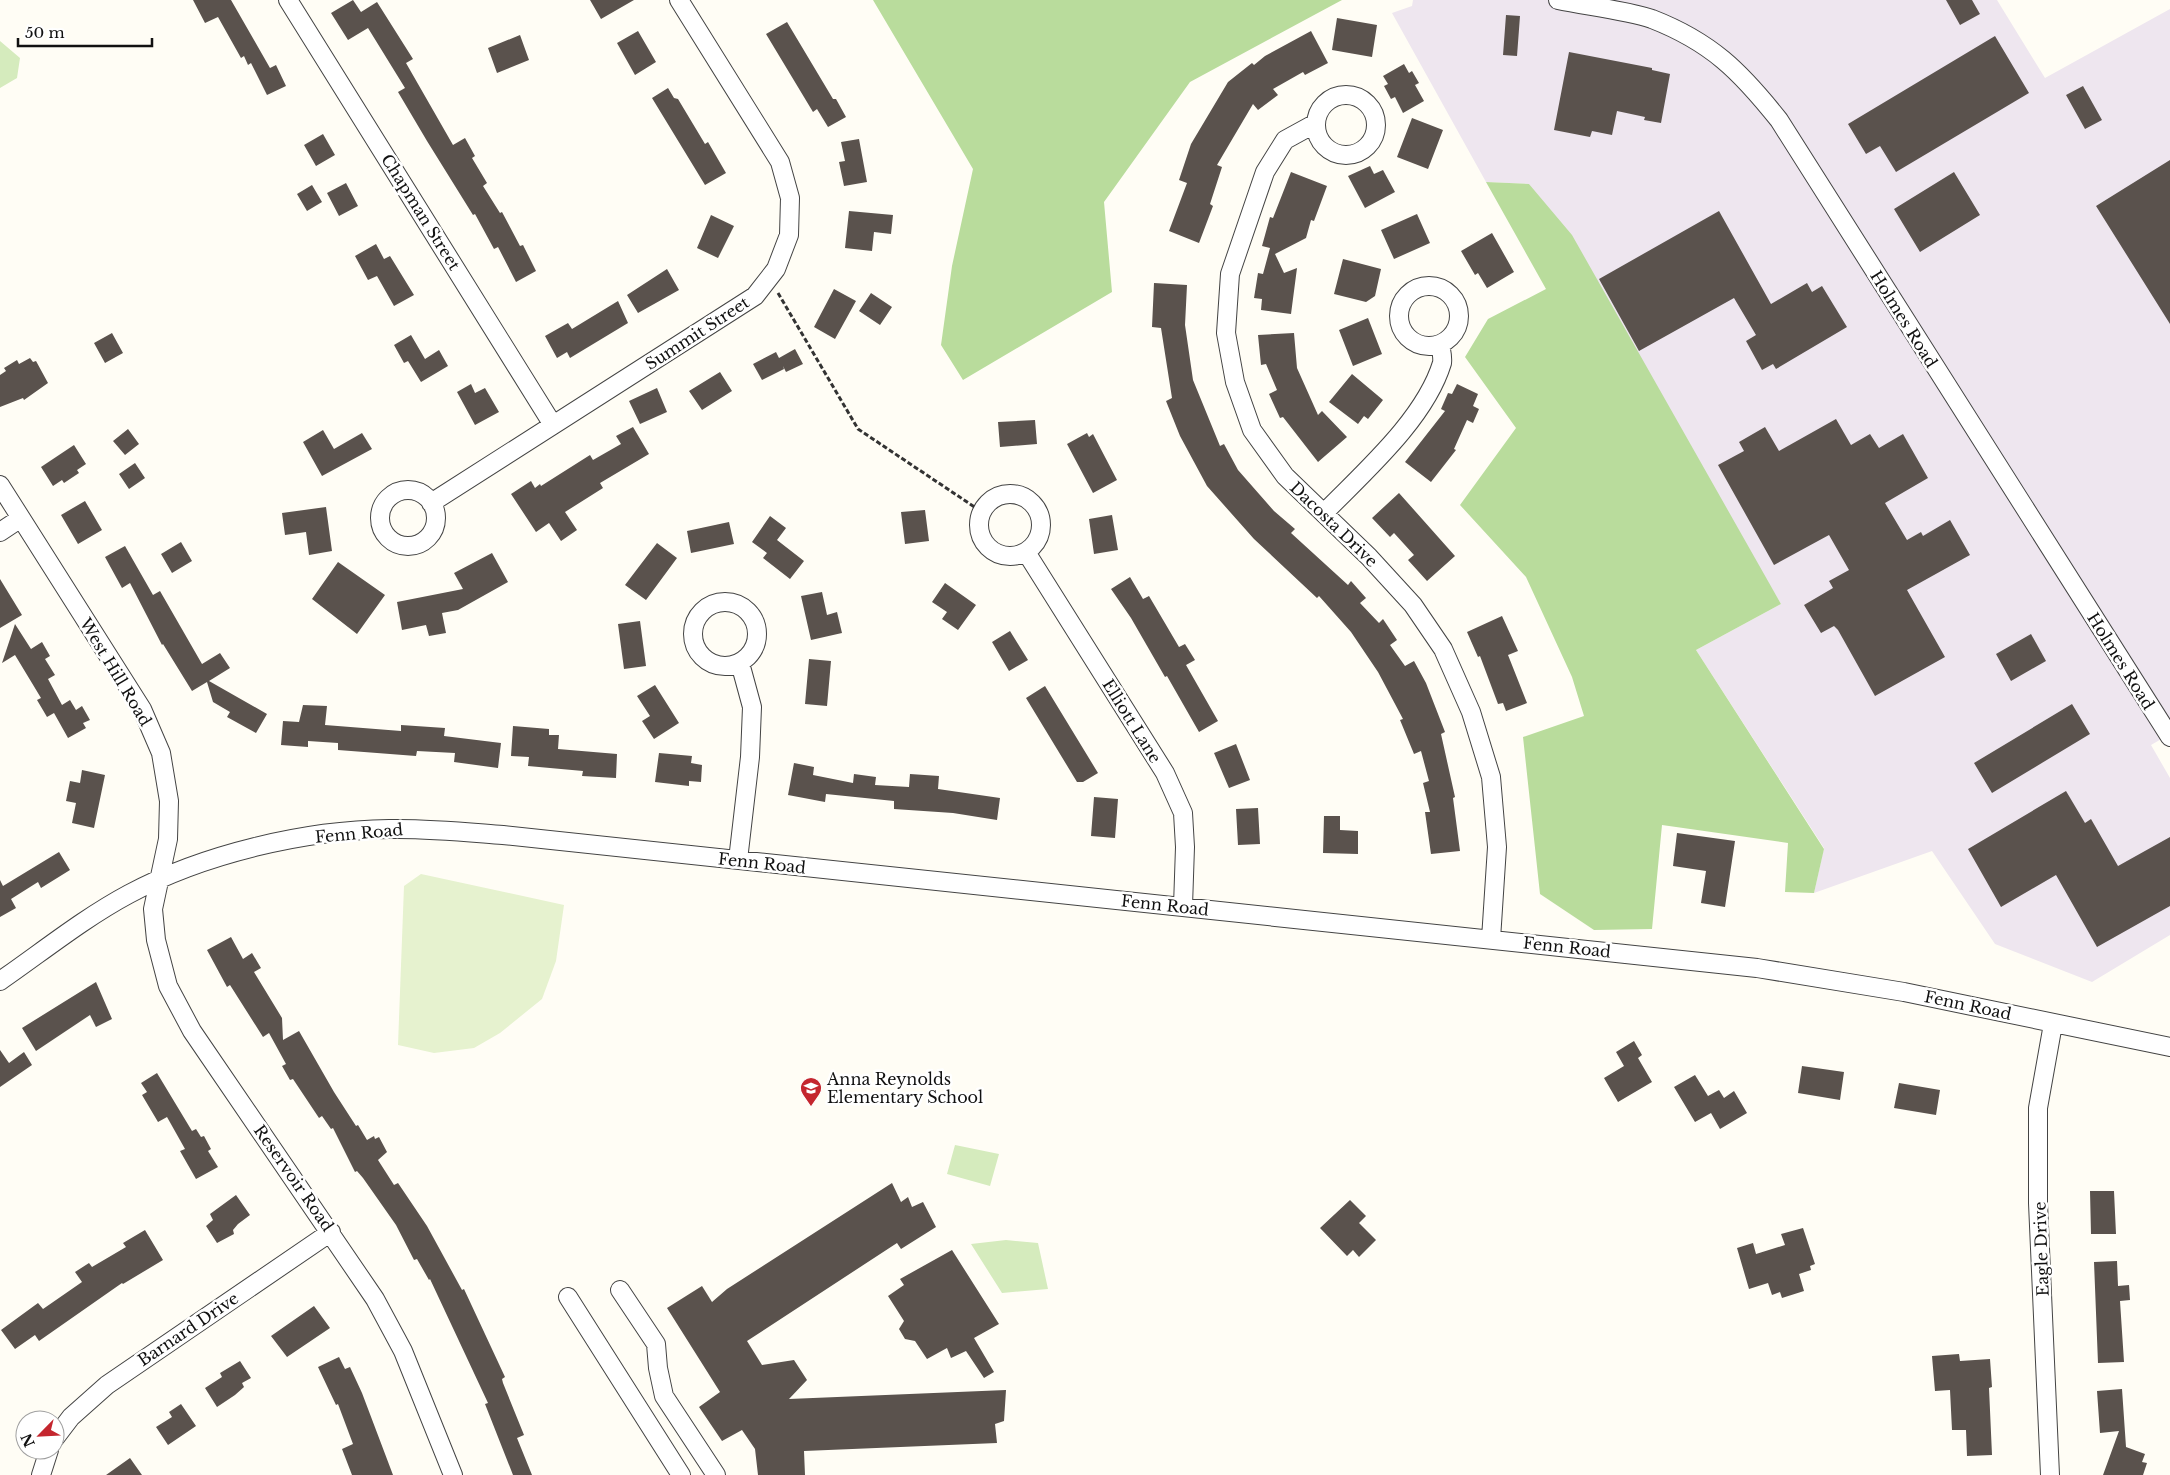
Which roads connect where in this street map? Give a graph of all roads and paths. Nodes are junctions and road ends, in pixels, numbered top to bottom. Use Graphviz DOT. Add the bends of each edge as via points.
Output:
graph roads {
  1 [pos="288,0"];
  2 [pos="679,0"];
  3 [pos="1558,0"];
  4 [pos="1316,123"];
  5 [pos="769,278"];
  6 [pos="1440,344"];
  7 [pos="553,425"];
  8 [pos="0,485"];
  9 [pos="431,503"];
  10 [pos="982,512"];
  11 [pos="1324,513"];
  12 [pos="21,518"];
  13 [pos="0,532"];
  14 [pos="1026,552"];
  15 [pos="740,663"];
  16 [pos="2170,737"];
  17 [pos="738,860"];
  18 [pos="159,879"];
  19 [pos="1183,906"];
  20 [pos="1491,938"];
  21 [pos="0,981"];
  22 [pos="2053,1024"];
  23 [pos="2170,1047"];
  24 [pos="331,1232"];
  25 [pos="620,1290"];
  26 [pos="568,1297"];
  27 [pos="65,1425"];
  28 [pos="46,1460"];
  29 [pos="41,1475"];
  30 [pos="453,1475"];
  31 [pos="681,1475"];
  32 [pos="716,1475"];
  33 [pos="2050,1475"];
  1 -- 7 [label="street, Chapman Street"];
  2 -- 5 [label="street, Summit Street" via="780,162 790,198 789,235 776,269"];
  3 -- 16 [label="street, Holmes Road" via="1650,19 1702,42 1746,79 1778,120"];
  4 -- 11 [label="street, Dacosta Drive" via="1285,140 1265,172 1230,274 1226,332 1234,382 1252,430 1285,476"];
  5 -- 7 [label="street, Summit Street" via="755,296"];
  5 -- 10 [label="path" via="858,429"];
  6 -- 11 [label="street" via="1442,361 1426,398 1388,447"];
  7 -- 9 [label="street, Summit Street"];
  8 -- 12 [label="street, West Hill Road"];
  10 -- 14 [label="street" via="980,536 989,549 1011,557"];
  10 -- 14 [label="street" via="991,500 1005,494 1021,496 1033,505 1040,518 1040,534"];
  11 -- 20 [label="street, Dacosta Drive" via="1370,556 1413,605 1443,650 1471,712 1490,777 1497,847"];
  12 -- 13 [label="street"];
  12 -- 18 [label="street, West Hill Road" via="142,709 161,753 169,809 168,839"];
  14 -- 19 [label="street, Elliott Lane" via="1169,781 1183,813"];
  15 -- 17 [label="street" via="752,707 750,757"];
  17 -- 18 [label="street, Fenn Road" via="455,831 388,828 287,841 244,851"];
  17 -- 19 [label="street, Fenn Road"];
  18 -- 21 [label="street, Fenn Road" via="116,902"];
  18 -- 24 [label="street, Reservoir Road" via="152,909 168,986 192,1031"];
  19 -- 20 [label="street, Fenn Road"];
  20 -- 22 [label="street, Fenn Road" via="1786,972 1904,992"];
  22 -- 23 [label="street, Fenn Road"];
  22 -- 33 [label="street, Eagle Drive" via="2038,1108 2038,1203"];
  24 -- 27 [label="street, Barnard Drive" via="107,1385"];
  24 -- 30 [label="street, Reservoir Road" via="375,1299 403,1351"];
  25 -- 32 [label="street" via="656,1344 664,1396"];
  26 -- 31 [label="street"];
  28 -- 29 [label="street"];
}
